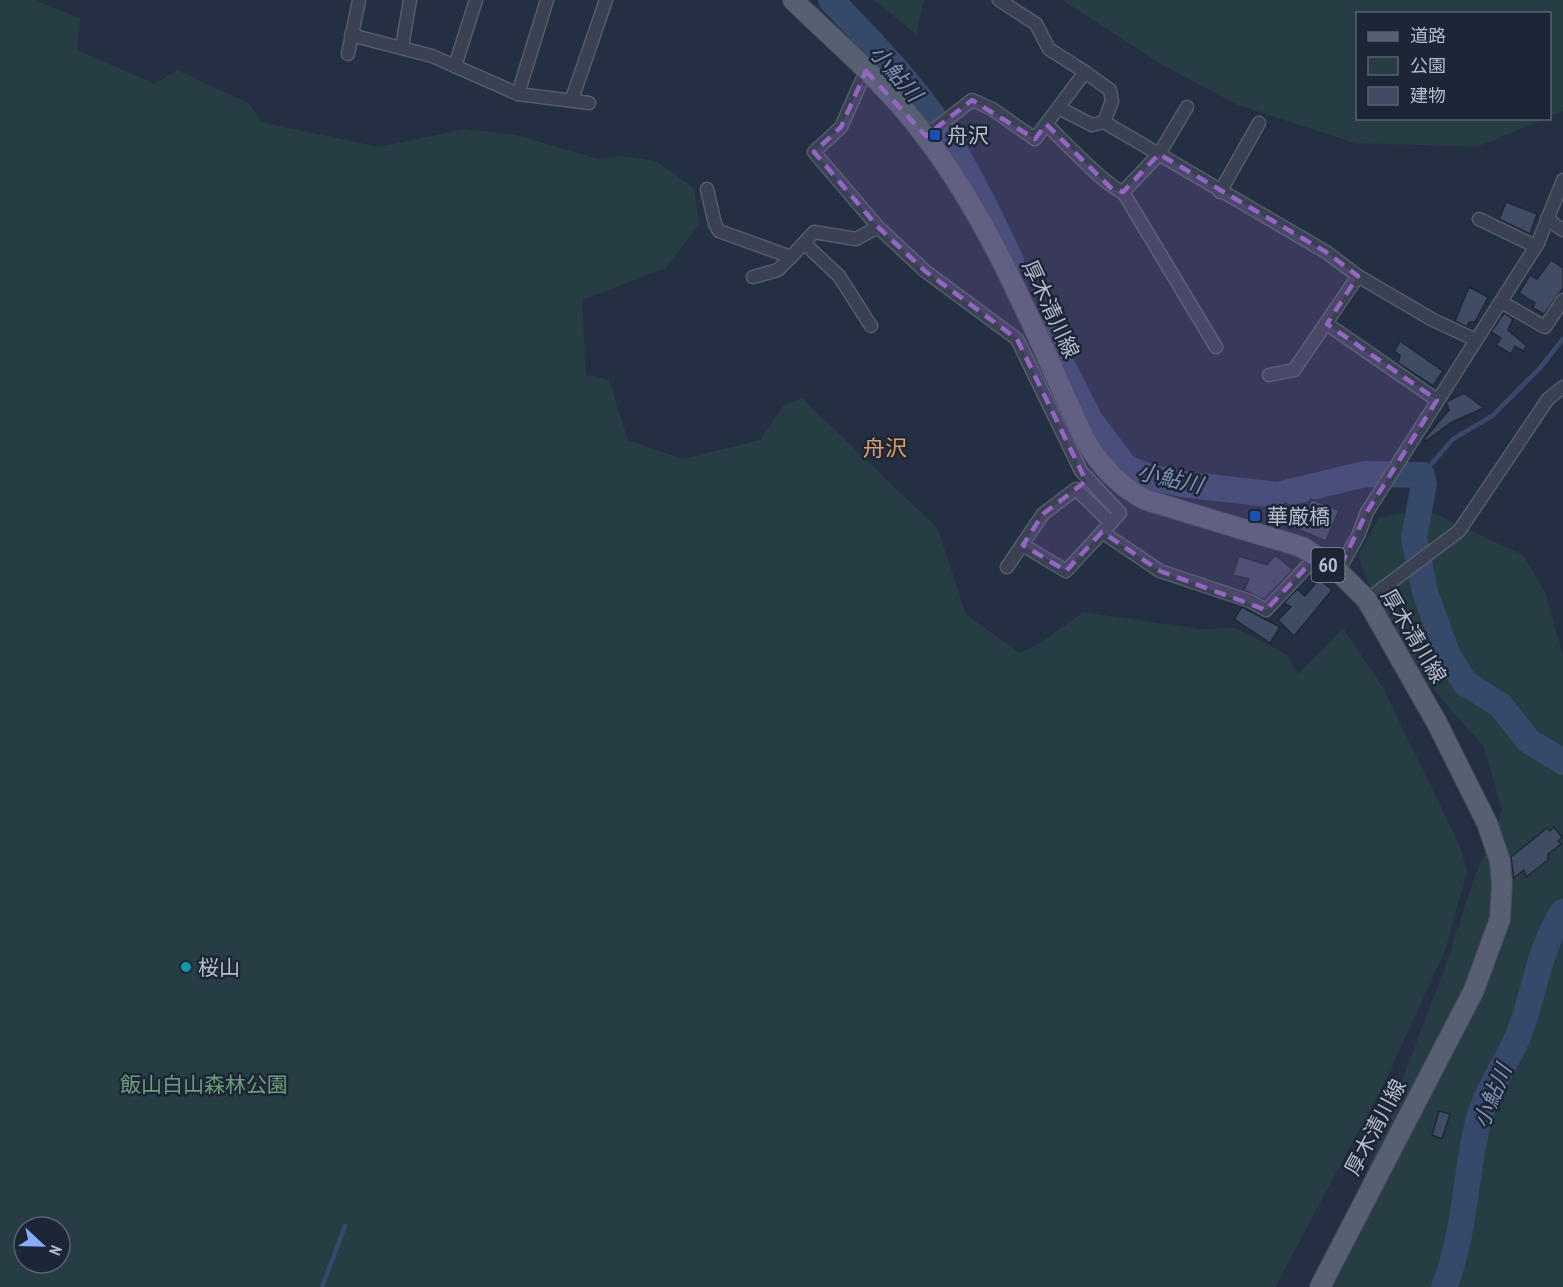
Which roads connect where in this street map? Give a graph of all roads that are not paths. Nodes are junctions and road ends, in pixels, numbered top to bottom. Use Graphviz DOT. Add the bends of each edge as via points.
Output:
graph roads {
  1 [pos="359,0"];
  2 [pos="410,0"];
  3 [pos="476,0"];
  4 [pos="547,0"];
  5 [pos="606,0"];
  6 [pos="794,0"];
  7 [pos="999,0"];
  8 [pos="351,35"];
  9 [pos="402,47"];
  10 [pos="348,54"];
  11 [pos="455,66"];
  12 [pos="866,71"];
  13 [pos="1085,72"];
  14 [pos="518,94"];
  15 [pos="572,99"];
  16 [pos="589,103"];
  17 [pos="1059,108"];
  18 [pos="1187,108"];
  19 [pos="1104,122"];
  20 [pos="1258,123"];
  21 [pos="1046,124"];
  22 [pos="931,133"];
  23 [pos="1159,154"];
  24 [pos="1563,180"];
  25 [pos="708,189"];
  26 [pos="1124,192"];
  27 [pos="1220,192"];
  28 [pos="1479,219"];
  29 [pos="1547,219"];
  30 [pos="878,227"];
  31 [pos="1563,230"];
  32 [pos="804,243"];
  33 [pos="1535,246"];
  34 [pos="791,257"];
  35 [pos="1358,276"];
  36 [pos="753,277"];
  37 [pos="1563,300"];
  38 [pos="1501,302"];
  39 [pos="1327,324"];
  40 [pos="871,326"];
  41 [pos="1476,340"];
  42 [pos="1216,347"];
  43 [pos="1269,375"];
  44 [pos="1563,387"];
  45 [pos="1437,400"];
  46 [pos="1075,441"];
  47 [pos="1111,523"];
  48 [pos="1102,532"];
  49 [pos="1023,545"];
  50 [pos="1316,557"];
  51 [pos="1007,567"];
  52 [pos="1338,571"];
  53 [pos="1367,600"];
  54 [pos="1320,1287"];
  1 -- 8 [label="street"];
  2 -- 9 [label="street"];
  3 -- 11 [label="street"];
  4 -- 14 [label="street"];
  5 -- 15 [label="street"];
  6 -- 12 [label="main road, 厚木清川線 / 60"];
  7 -- 13 [label="street" via="1035,24 1049,49"];
  8 -- 9 [label="street"];
  8 -- 10 [label="street"];
  9 -- 11 [label="street"];
  11 -- 14 [label="street"];
  12 -- 22 [label="main road, 厚木清川線 / 60"];
  12 -- 30 [label="street" via="841,127 814,152"];
  13 -- 17 [label="street"];
  13 -- 19 [label="street" via="1110,90 1112,101"];
  14 -- 15 [label="street"];
  15 -- 16 [label="street"];
  17 -- 19 [label="street" via="1092,125"];
  17 -- 21 [label="street"];
  18 -- 23 [label="street"];
  19 -- 23 [label="street"];
  20 -- 27 [label="street"];
  21 -- 22 [label="street" via="1035,139 972,100"];
  21 -- 26 [label="street" via="1112,189"];
  22 -- 46 [label="main road, 厚木清川線 / 60" via="989,232"];
  23 -- 26 [label="street"];
  23 -- 27 [label="street"];
  24 -- 29 [label="street"];
  25 -- 34 [label="street" via="714,224 719,231"];
  26 -- 42 [label="street"];
  27 -- 35 [label="street" via="1326,252"];
  28 -- 33 [label="street"];
  29 -- 31 [label="street"];
  29 -- 33 [label="street"];
  30 -- 32 [label="street" via="856,238 814,232"];
  30 -- 46 [label="street" via="925,272 1017,339"];
  32 -- 34 [label="street"];
  32 -- 40 [label="street" via="839,276"];
  33 -- 38 [label="street"];
  34 -- 36 [label="street" via="778,270"];
  35 -- 39 [label="street"];
  35 -- 41 [label="street"];
  37 -- 38 [label="street" via="1545,327"];
  38 -- 41 [label="street"];
  39 -- 43 [label="street" via="1294,370"];
  39 -- 45 [label="street"];
  41 -- 45 [label="street"];
  44 -- 53 [label="street" via="1548,399 1459,531"];
  45 -- 52 [label="street" via="1366,512 1358,537"];
  46 -- 47 [label="street" via="1081,471 1120,513"];
  46 -- 50 [label="main road, 厚木清川線 / 60" via="1137,495 1302,547"];
  47 -- 48 [label="street"];
  47 -- 49 [label="street" via="1076,489 1043,514"];
  48 -- 49 [label="street" via="1066,571"];
  48 -- 50 [label="street" via="1160,571 1266,610"];
  49 -- 51 [label="street"];
  50 -- 52 [label="main road, 厚木清川線 / 60"];
  52 -- 53 [label="main road, 厚木清川線 / 60"];
  53 -- 54 [label="main road, 厚木清川線 / 60" via="1437,723 1487,823 1500,861 1502,903 1496,934 1474,990"];
}
